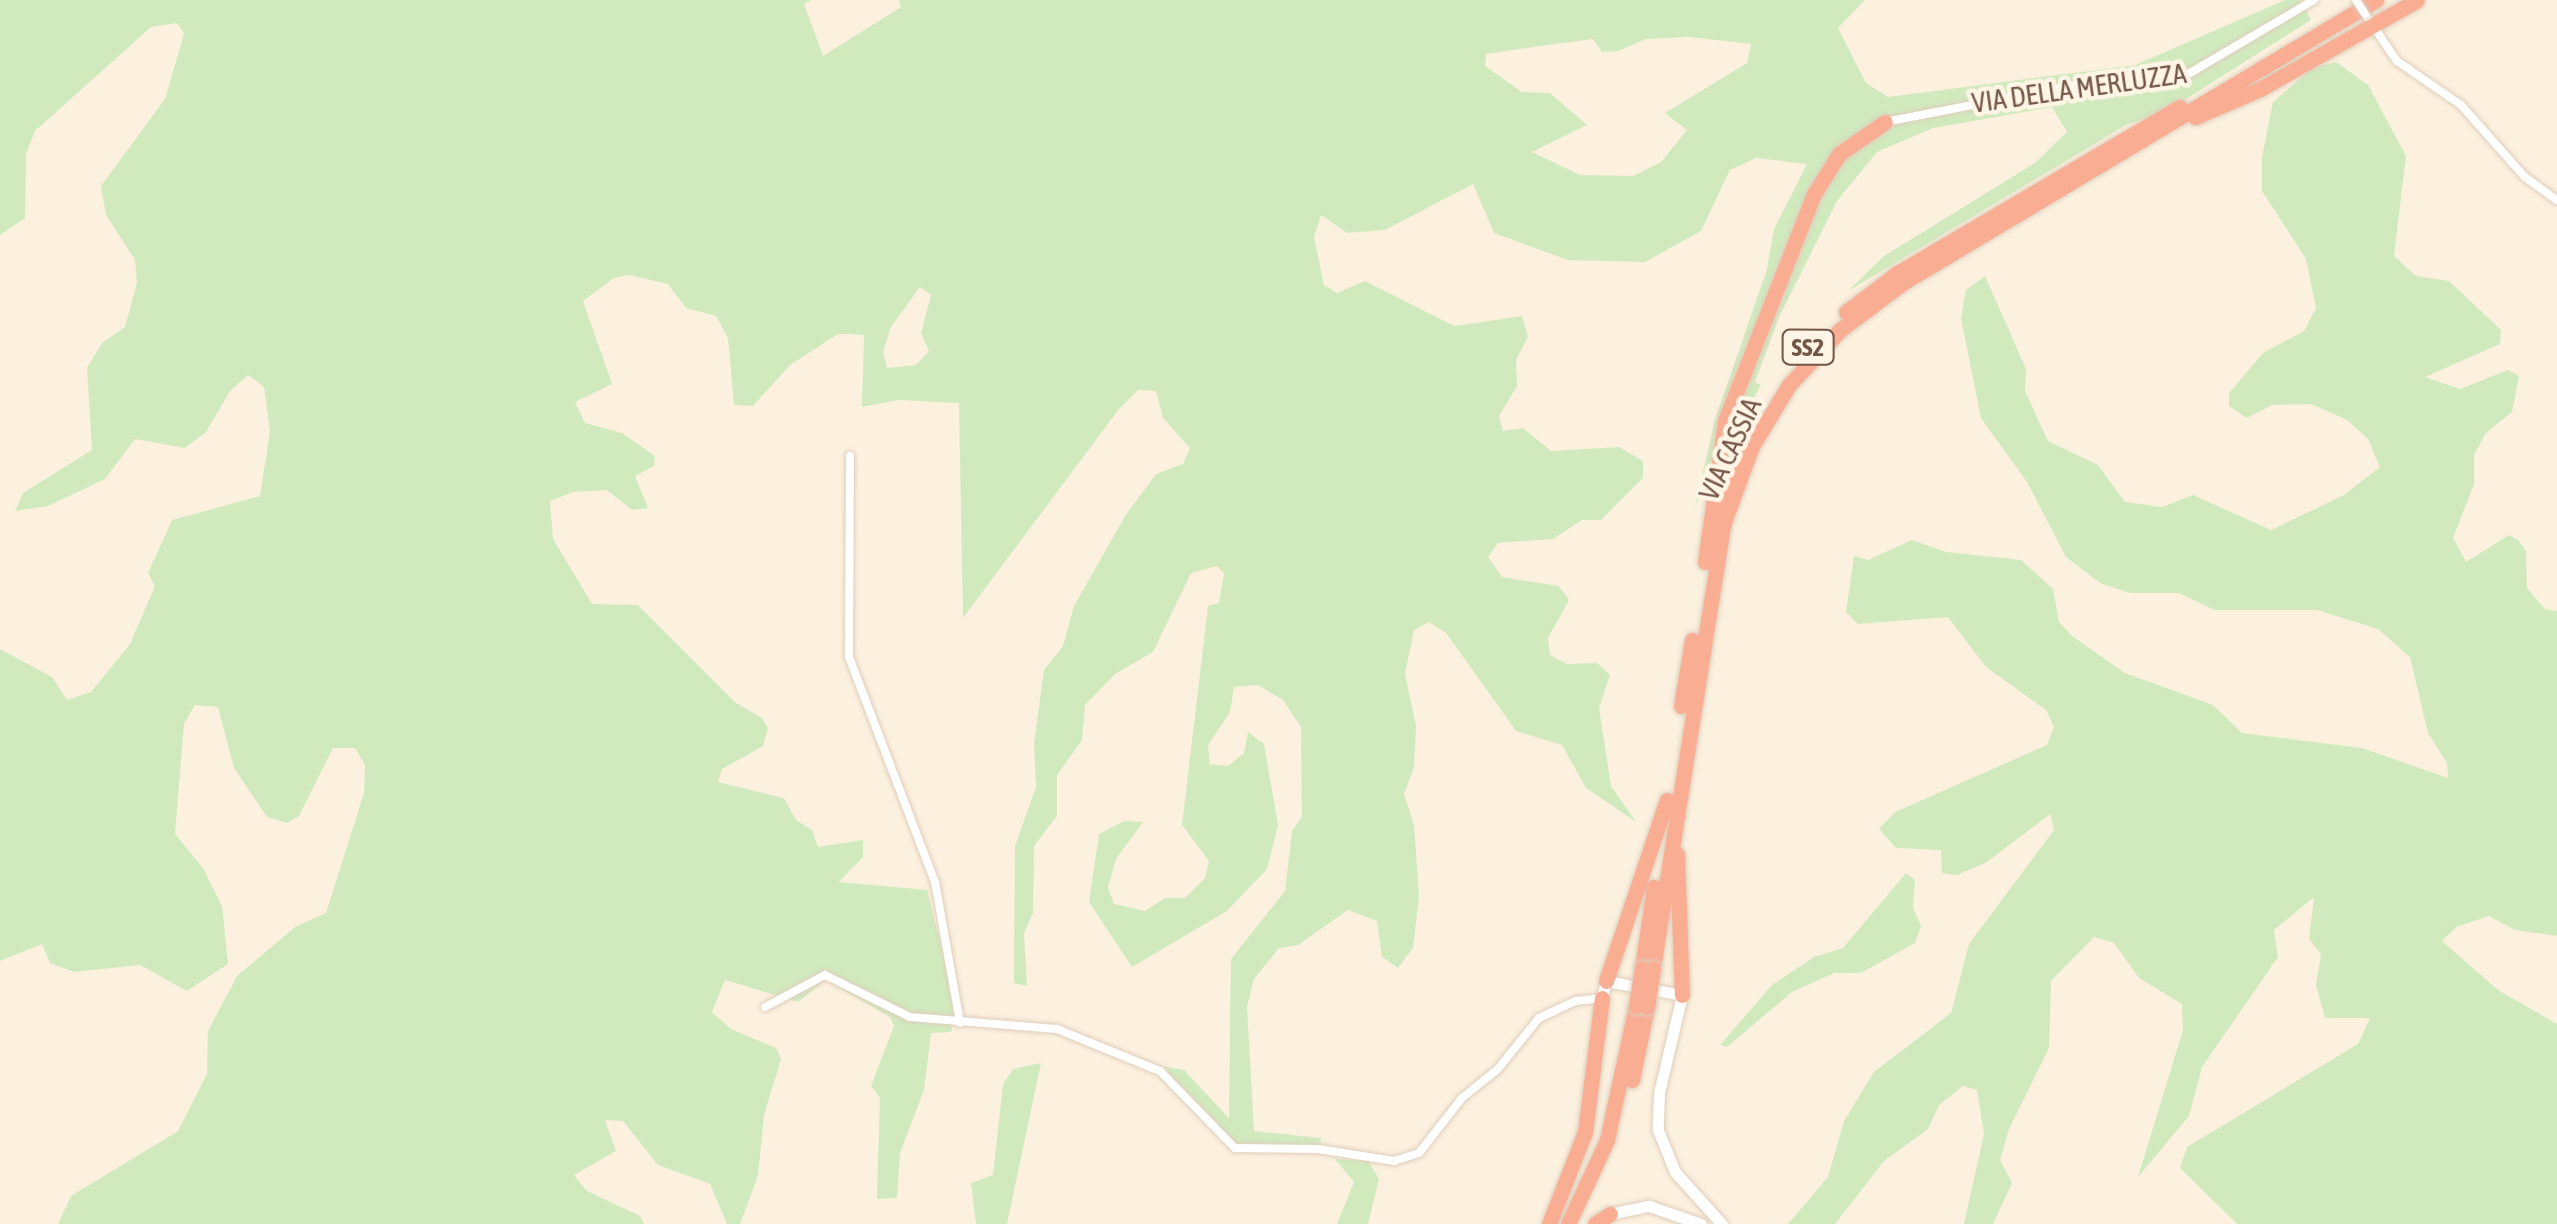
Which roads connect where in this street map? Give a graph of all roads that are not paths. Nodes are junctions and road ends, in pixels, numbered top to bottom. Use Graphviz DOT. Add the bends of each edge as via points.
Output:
graph roads {
  1 [pos="2314,0"];
  2 [pos="2376,0"];
  3 [pos="2417,0"];
  4 [pos="2363,10"];
  5 [pos="1885,122"];
  6 [pos="2160,130"];
  7 [pos="2557,200"];
  8 [pos="850,456"];
  9 [pos="1705,562"];
  10 [pos="1680,776"];
  11 [pos="1668,800"];
  12 [pos="1647,968"];
  13 [pos="1606,981"];
  14 [pos="1682,995"];
  15 [pos="1602,998"];
  16 [pos="1641,1006"];
  17 [pos="765,1007"];
  18 [pos="960,1023"];
  19 [pos="1610,1219"];
  20 [pos="1549,1224"];
  21 [pos="1568,1224"];
  22 [pos="1580,1224"];
  23 [pos="1595,1224"];
  24 [pos="1700,1224"];
  25 [pos="1722,1224"];
  1 -- 5 [label="street, VIA DELLA MERLUZZA" via="2190,73 2111,78"];
  2 -- 6 [label="highway, VIA CASSIA / SS2"];
  3 -- 4 [label="highway"];
  4 -- 6 [label="highway" via="2245,97"];
  4 -- 7 [label="street" via="2396,60 2466,109 2525,177"];
  4 -- 9 [label="highway, VIA CASSIA / SS2" via="1855,304 1800,356 1752,426 1722,490"];
  5 -- 9 [label="highway" via="1839,154 1807,212 1729,407"];
  6 -- 10 [label="highway, VIA CASSIA / SS2" via="1882,296 1820,349 1790,385 1752,446 1724,522"];
  8 -- 18 [label="street" via="849,658 935,882"];
  9 -- 11 [label="highway, VIA CASSIA / SS2"];
  10 -- 12 [label="highway, VIA CASSIA / SS2"];
  10 -- 14 [label="highway"];
  11 -- 12 [label="highway, VIA CASSIA / SS2"];
  11 -- 13 [label="highway"];
  12 -- 16 [label="highway, VIA CASSIA / SS2, bridge"];
  13 -- 14 [label="street"];
  13 -- 15 [label="street"];
  14 -- 25 [label="street" via="1658,1099 1658,1130 1675,1172"];
  15 -- 18 [label="street" via="1544,1015 1498,1069 1462,1098 1419,1153 1394,1162 1318,1150 1238,1150 1149,1065 1057,1029"];
  15 -- 20 [label="highway" via="1585,1132"];
  16 -- 21 [label="highway, VIA CASSIA / SS2" via="1607,1140"];
  16 -- 22 [label="highway, VIA CASSIA / SS2" via="1619,1132"];
  17 -- 18 [label="street" via="825,976 902,1014"];
  19 -- 23 [label="highway"];
  19 -- 24 [label="street" via="1648,1206"];
}
